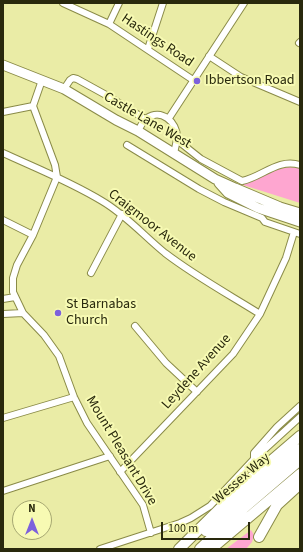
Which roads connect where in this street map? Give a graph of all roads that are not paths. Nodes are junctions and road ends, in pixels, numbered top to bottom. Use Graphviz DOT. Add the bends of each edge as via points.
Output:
graph roads {
  1 [pos="63,3"];
  2 [pos="118,3"];
  3 [pos="163,3"];
  4 [pos="244,3"];
  5 [pos="109,24"];
  6 [pos="148,49"];
  7 [pos="209,56"];
  8 [pos="3,65"];
  9 [pos="42,80"];
  10 [pos="193,80"];
  11 [pos="64,89"];
  12 [pos="300,102"];
  13 [pos="33,106"];
  14 [pos="3,112"];
  15 [pos="169,118"];
  16 [pos="145,119"];
  17 [pos="138,131"];
  18 [pos="177,140"];
  19 [pos="127,145"];
  20 [pos="3,153"];
  21 [pos="174,153"];
  22 [pos="300,165"];
  23 [pos="57,177"];
  24 [pos="215,179"];
  25 [pos="242,181"];
  26 [pos="235,188"];
  27 [pos="280,207"];
  28 [pos="300,213"];
  29 [pos="122,214"];
  30 [pos="263,214"];
  31 [pos="300,217"];
  32 [pos="3,220"];
  33 [pos="300,222"];
  34 [pos="297,233"];
  35 [pos="33,235"];
  36 [pos="91,273"];
  37 [pos="15,297"];
  38 [pos="3,299"];
  39 [pos="23,313"];
  40 [pos="3,314"];
  41 [pos="260,314"];
  42 [pos="135,326"];
  43 [pos="197,392"];
  44 [pos="74,397"];
  45 [pos="300,406"];
  46 [pos="3,417"];
  47 [pos="300,417"];
  48 [pos="300,436"];
  49 [pos="300,449"];
  50 [pos="110,456"];
  51 [pos="254,459"];
  52 [pos="300,460"];
  53 [pos="120,472"];
  54 [pos="300,474"];
  55 [pos="300,484"];
  56 [pos="3,491"];
  57 [pos="151,532"];
  58 [pos="259,537"];
  59 [pos="100,549"];
  60 [pos="179,549"];
  61 [pos="187,549"];
  62 [pos="200,549"];
  63 [pos="211,549"];
  1 -- 5 [label="street, Hastings Road"];
  2 -- 5 [label="street"];
  3 -- 6 [label="street"];
  4 -- 7 [label="street"];
  5 -- 6 [label="street, Hastings Road"];
  6 -- 10 [label="street, Hastings Road"];
  7 -- 10 [label="street"];
  7 -- 12 [label="street" via="240,77"];
  8 -- 9 [label="main road, Castle Lane West"];
  9 -- 11 [label="main road, Castle Lane West"];
  9 -- 13 [label="street"];
  10 -- 15 [label="street"];
  11 -- 16 [label="street, Castle Lane West" via="70,80 76,79"];
  11 -- 17 [label="main road, Castle Lane West"];
  13 -- 14 [label="street"];
  13 -- 23 [label="street"];
  15 -- 16 [label="street" via="160,115"];
  15 -- 18 [label="street" via="176,130"];
  16 -- 17 [label="street"];
  17 -- 21 [label="main road, Castle Lane West"];
  18 -- 21 [label="street"];
  18 -- 25 [label="street, Castle Lane West" via="201,160"];
  19 -- 30 [label="street, Castle Lane West" via="224,202"];
  20 -- 23 [label="street, Craigmoor Avenue"];
  21 -- 24 [label="main road, Castle Lane West"];
  22 -- 25 [label="street" via="280,165"];
  23 -- 29 [label="street, Craigmoor Avenue" via="102,200"];
  23 -- 35 [label="street, Mount Pleasant Drive"];
  24 -- 26 [label="main road, Castle Lane West"];
  24 -- 30 [label="main road, Castle Lane West" via="228,193"];
  25 -- 26 [label="street"];
  26 -- 27 [label="main road, Castle Lane West"];
  27 -- 28 [label="main road, Castle Lane West"];
  27 -- 31 [label="main road"];
  29 -- 36 [label="street"];
  29 -- 41 [label="street, Craigmoor Avenue" via="176,261"];
  30 -- 33 [label="main road, Castle Lane West"];
  30 -- 34 [label="street, Castle Lane West" via="265,222"];
  32 -- 35 [label="street"];
  34 -- 41 [label="street, Leydene Avenue"];
  35 -- 37 [label="street, Mount Pleasant Drive" via="13,278"];
  37 -- 38 [label="street"];
  37 -- 39 [label="street, Mount Pleasant Drive"];
  39 -- 40 [label="street"];
  39 -- 44 [label="street, Mount Pleasant Drive" via="59,356"];
  41 -- 43 [label="street, Leydene Avenue" via="233,354"];
  42 -- 43 [label="street" via="166,363"];
  43 -- 53 [label="street, Leydene Avenue"];
  44 -- 46 [label="street"];
  44 -- 50 [label="street, Mount Pleasant Drive" via="86,423"];
  45 -- 51 [label="street" via="261,443 254,453"];
  47 -- 51 [label="street"];
  48 -- 60 [label="highway" via="251,478"];
  49 -- 61 [label="highway, Wessex Way" via="228,510"];
  50 -- 53 [label="street, Mount Pleasant Drive"];
  50 -- 56 [label="street"];
  51 -- 57 [label="street" via="210,506 180,523"];
  52 -- 62 [label="highway, Wessex Way"];
  53 -- 57 [label="street, Mount Pleasant Drive" via="143,505"];
  54 -- 63 [label="highway"];
  55 -- 58 [label="highway" via="277,505"];
  57 -- 59 [label="street"];
}
